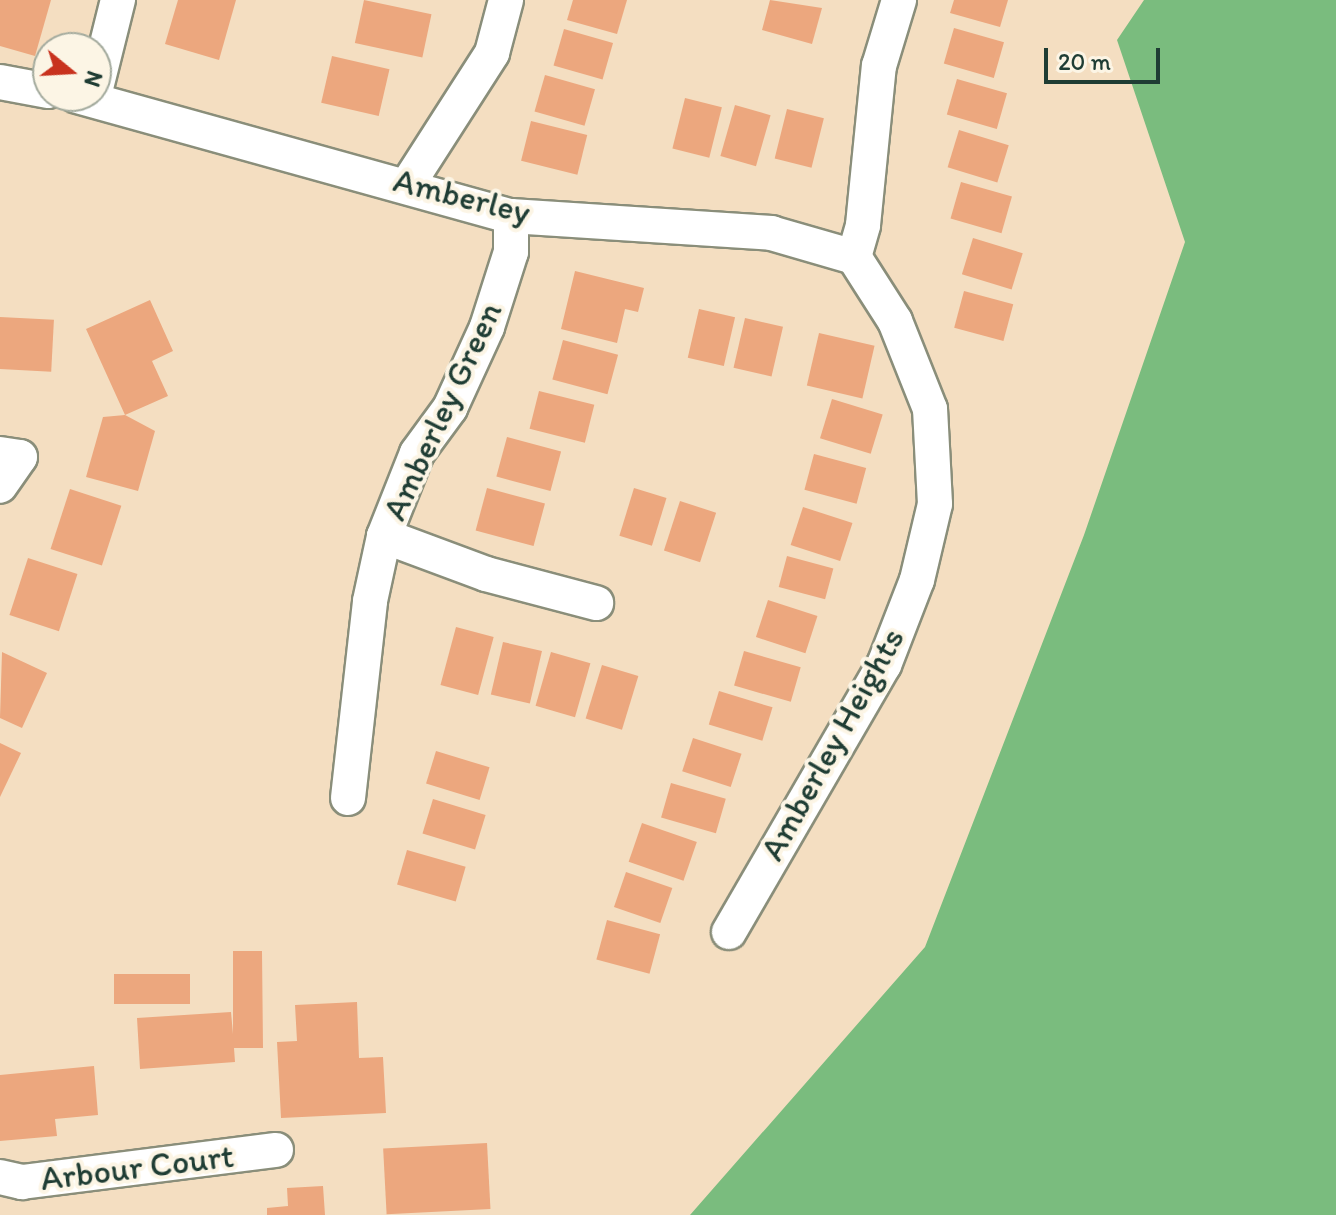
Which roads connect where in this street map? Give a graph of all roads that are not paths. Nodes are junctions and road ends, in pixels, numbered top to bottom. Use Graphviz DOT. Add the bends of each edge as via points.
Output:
graph roads {
  1 [pos="118,0"];
  2 [pos="506,0"];
  3 [pos="899,0"];
  4 [pos="109,32"];
  5 [pos="0,82"];
  6 [pos="32,88"];
  7 [pos="112,101"];
  8 [pos="408,184"];
  9 [pos="511,216"];
  10 [pos="854,257"];
  11 [pos="0,454"];
  12 [pos="0,486"];
  13 [pos="384,536"];
  14 [pos="596,603"];
  15 [pos="348,798"];
  16 [pos="729,932"];
  17 [pos="276,1150"];
  18 [pos="0,1177"];
  1 -- 4 [label="street"];
  2 -- 8 [label="street" via="492,53"];
  3 -- 10 [label="street" via="879,66 863,225"];
  5 -- 6 [label="street"];
  7 -- 8 [label="street, Amberley"];
  8 -- 9 [label="street, Amberley"];
  9 -- 10 [label="street, Amberley" via="771,233"];
  9 -- 13 [label="street, Amberley Green" via="511,252 487,327 450,408 417,453"];
  10 -- 16 [label="street, Amberley Heights" via="895,321 930,409 935,504 915,586 884,665"];
  11 -- 12 [label="street" via="20,457"];
  13 -- 14 [label="street" via="486,574"];
  13 -- 15 [label="street, Amberley Green" via="370,601"];
  17 -- 18 [label="street, Arbour Court" via="22,1182"];
}
